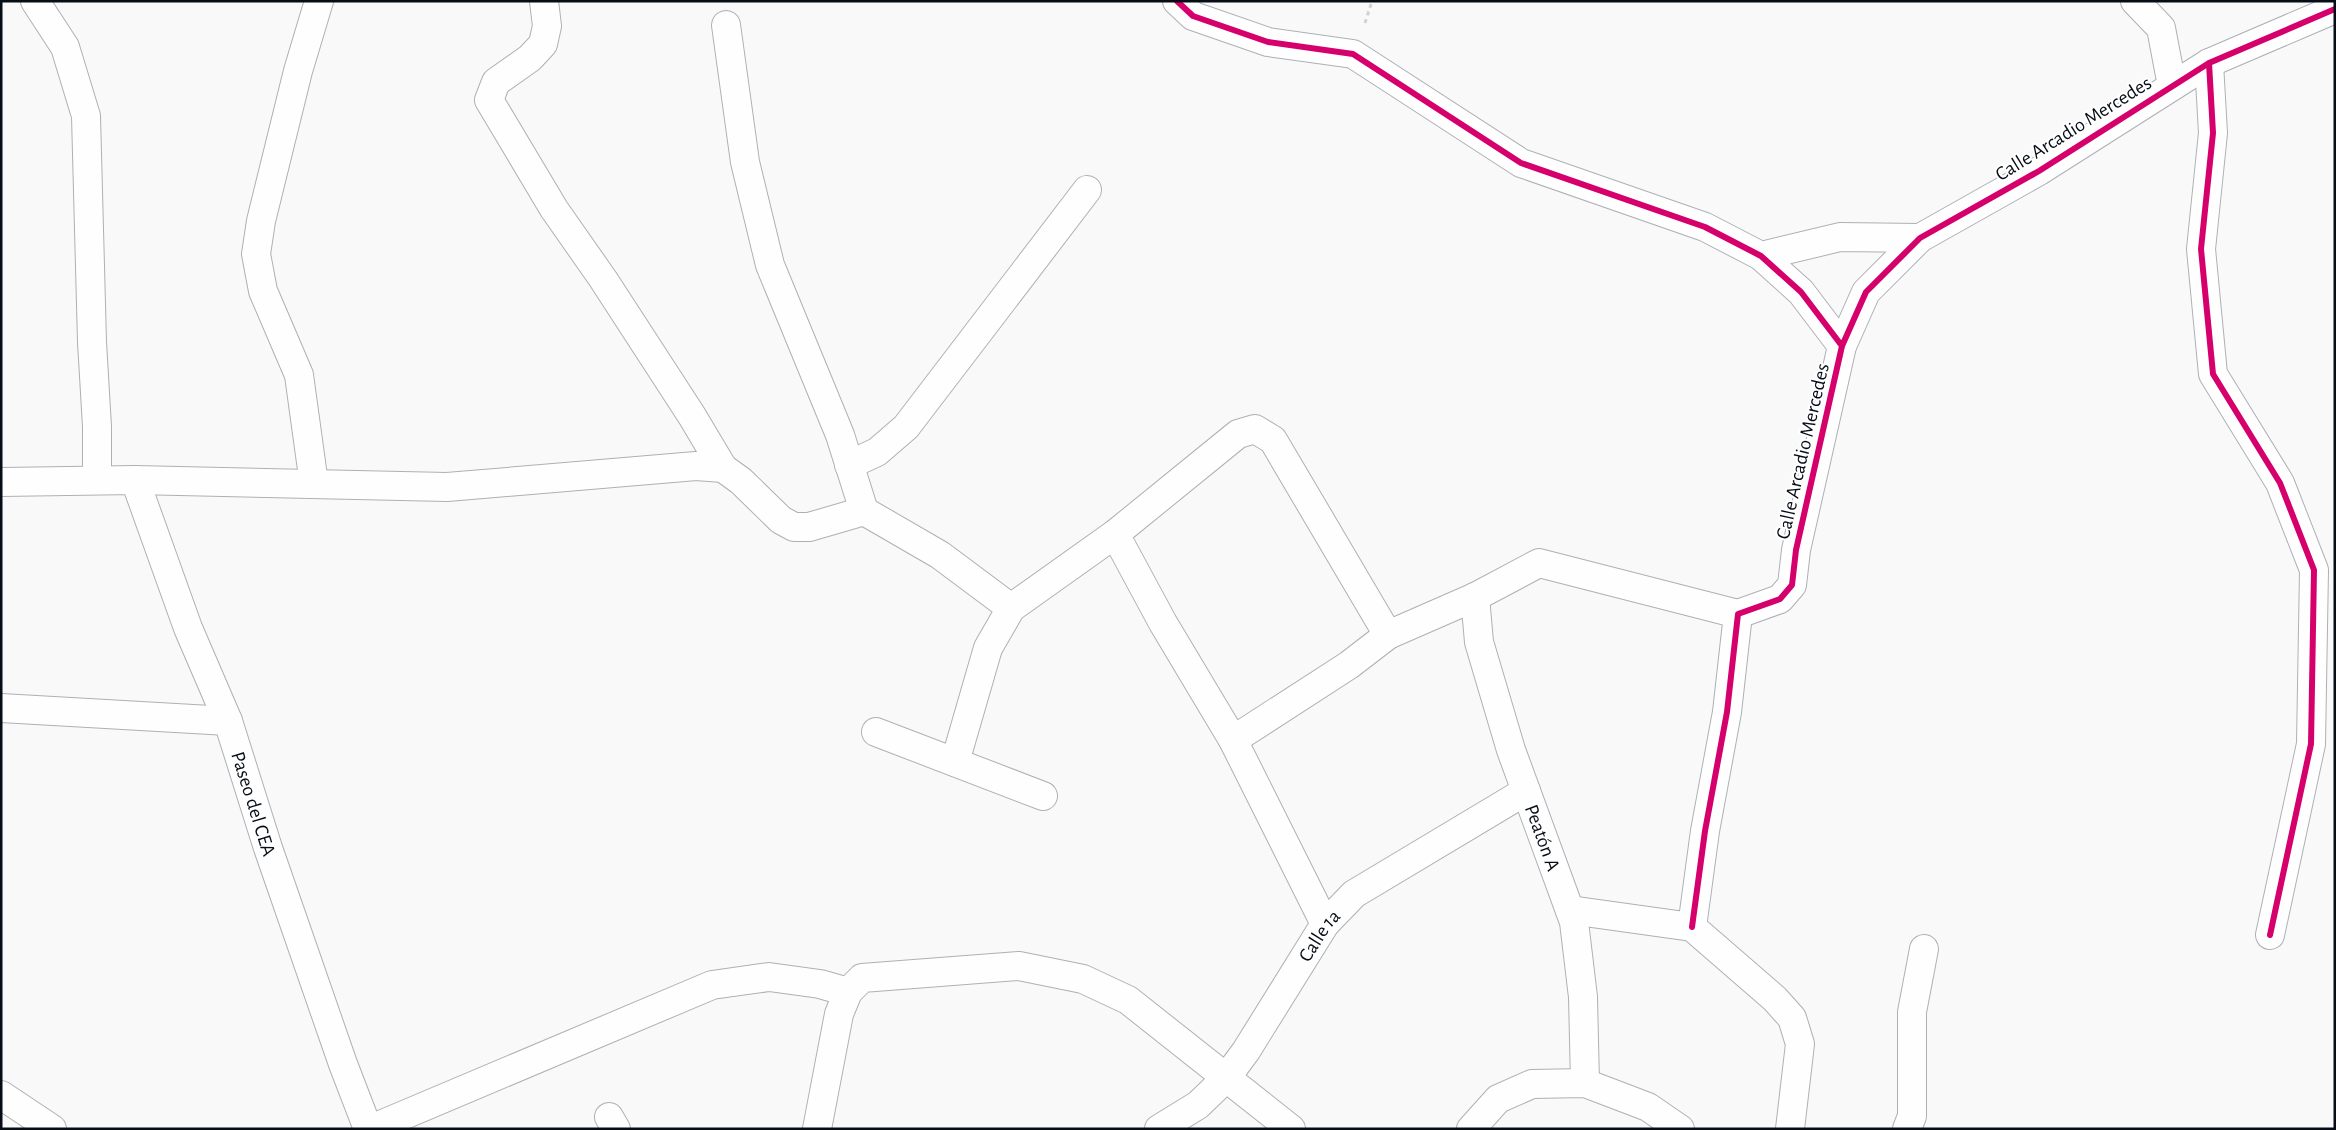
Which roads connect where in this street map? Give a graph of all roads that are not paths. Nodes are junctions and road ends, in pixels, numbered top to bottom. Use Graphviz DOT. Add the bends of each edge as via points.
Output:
graph roads {
  1 [pos="35,1"];
  2 [pos="319,1"];
  3 [pos="544,1"];
  4 [pos="1177,1"];
  5 [pos="2135,1"];
  6 [pos="2335,9"];
  7 [pos="726,25"];
  8 [pos="2209,63"];
  9 [pos="2172,86"];
  10 [pos="1087,190"];
  11 [pos="1920,238"];
  12 [pos="1762,256"];
  13 [pos="1842,346"];
  14 [pos="850,465"];
  15 [pos="723,468"];
  16 [pos="97,479"];
  17 [pos="135,480"];
  18 [pos="1,482"];
  19 [pos="314,484"];
  20 [pos="864,511"];
  21 [pos="1115,534"];
  22 [pos="1475,597"];
  23 [pos="1011,608"];
  24 [pos="1738,614"];
  25 [pos="1388,635"];
  26 [pos="1,708"];
  27 [pos="228,721"];
  28 [pos="876,732"];
  29 [pos="1233,740"];
  30 [pos="955,762"];
  31 [pos="1526,791"];
  32 [pos="1043,796"];
  33 [pos="1570,910"];
  34 [pos="1325,924"];
  35 [pos="1692,927"];
  36 [pos="2270,935"];
  37 [pos="1924,949"];
  38 [pos="848,992"];
  39 [pos="1226,1078"];
  40 [pos="1585,1083"];
  41 [pos="1,1095"];
  42 [pos="52,1129"];
  43 [pos="370,1129"];
  44 [pos="817,1129"];
  45 [pos="1159,1129"];
  46 [pos="1291,1129"];
  47 [pos="1471,1129"];
  48 [pos="1680,1129"];
  49 [pos="1790,1129"];
  50 [pos="1906,1129"];
  1 -- 16 [label="street" via="65,47 86,116"];
  2 -- 19 [label="street" via="298,71 261,220 256,254 263,291 299,375"];
  3 -- 15 [label="street" via="546,26 543,44 530,58 496,82 489,100 554,209 603,279"];
  4 -- 12 [label="street" via="1193,16 1268,42 1354,54 1521,164 1705,227"];
  5 -- 9 [label="street" via="2161,28"];
  6 -- 8 [label="street, Calle Arcadio Mercedes"];
  7 -- 14 [label="street" via="745,162 770,265"];
  8 -- 9 [label="street, Calle Arcadio Mercedes"];
  8 -- 36 [label="street" via="2214,133 2200,249 2213,374 2280,482 2314,570 2311,744"];
  9 -- 11 [label="street, Calle Arcadio Mercedes" via="2039,172"];
  10 -- 14 [label="street" via="906,427 877,452"];
  11 -- 12 [label="street" via="1840,237"];
  11 -- 13 [label="street, Calle Arcadio Mercedes" via="1866,292"];
  12 -- 13 [label="street" via="1801,292"];
  13 -- 24 [label="street, Calle Arcadio Mercedes" via="1796,550 1792,585 1780,599"];
  14 -- 20 [label="street"];
  15 -- 19 [label="street" via="696,466 447,487"];
  15 -- 20 [label="street" via="741,481 780,520 794,528 809,527"];
  16 -- 17 [label="street"];
  16 -- 18 [label="street"];
  17 -- 19 [label="street"];
  17 -- 27 [label="street, Paseo del CEA" via="188,628"];
  20 -- 23 [label="street" via="940,555"];
  21 -- 23 [label="street"];
  21 -- 25 [label="street" via="1238,434 1255,429 1272,440"];
  21 -- 29 [label="street" via="1163,623"];
  22 -- 24 [label="street" via="1539,563"];
  22 -- 25 [label="street"];
  22 -- 31 [label="street, Peatón A" via="1478,642"];
  23 -- 30 [label="street" via="988,648"];
  24 -- 35 [label="street"];
  25 -- 29 [label="street" via="1349,665"];
  26 -- 27 [label="street"];
  27 -- 43 [label="street, Paseo del CEA" via="343,1064"];
  28 -- 30 [label="street"];
  29 -- 34 [label="street"];
  30 -- 32 [label="street"];
  31 -- 33 [label="street, Peatón A"];
  31 -- 34 [label="street, Calle 1a" via="1354,894"];
  33 -- 35 [label="street"];
  33 -- 40 [label="street, Peatón A" via="1584,997"];
  34 -- 39 [label="street, Calle 1a"];
  35 -- 49 [label="street" via="1775,999 1792,1018 1800,1044"];
  37 -- 50 [label="street" via="1912,1012 1912,1116"];
  38 -- 39 [label="street" via="862,978 1018,966 1083,979 1128,1000"];
  38 -- 43 [label="street" via="820,984 769,977 712,985"];
  38 -- 44 [label="street" via="839,1014"];
  39 -- 45 [label="street, Calle 1a" via="1198,1105"];
  39 -- 46 [label="street"];
  40 -- 47 [label="street" via="1532,1084 1498,1099"];
  40 -- 48 [label="street" via="1648,1107"];
  41 -- 42 [label="street"];
}
